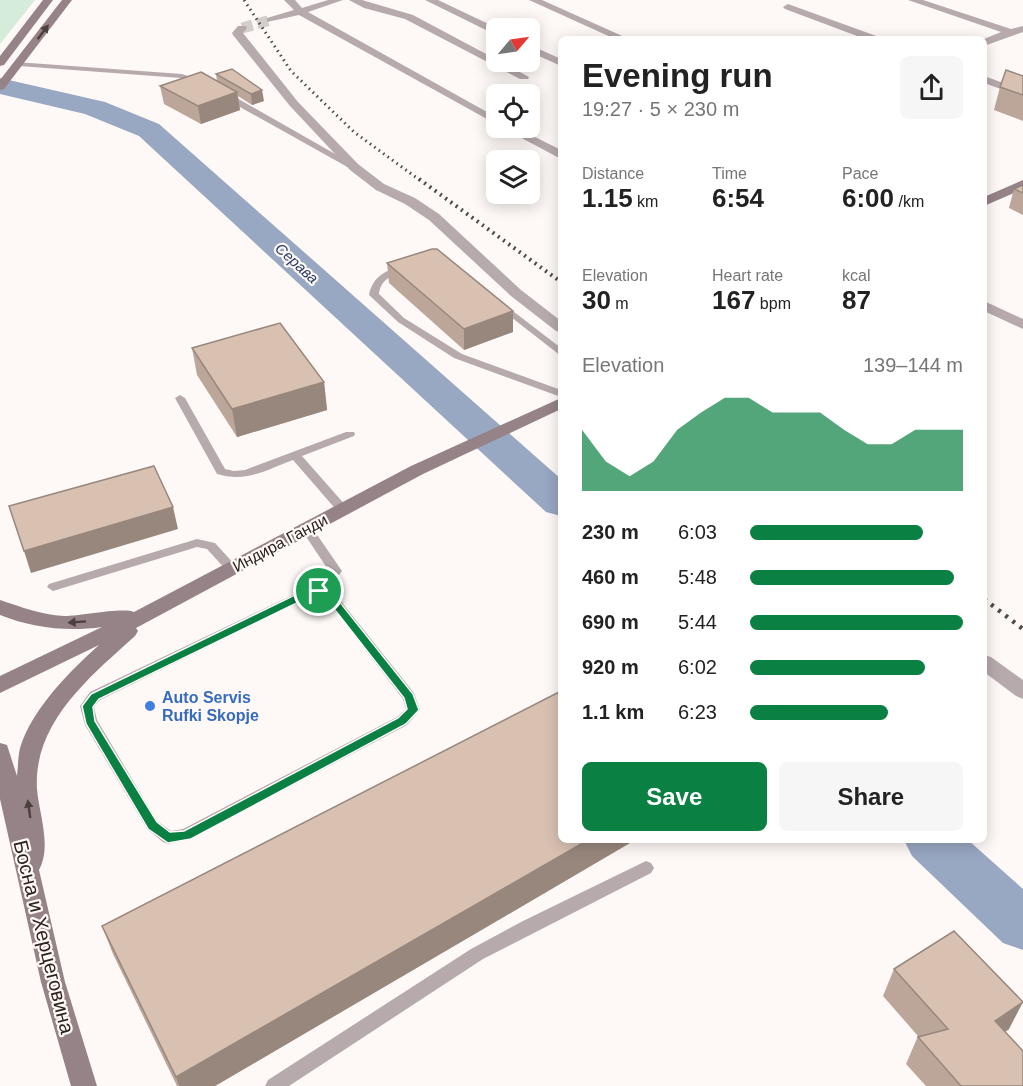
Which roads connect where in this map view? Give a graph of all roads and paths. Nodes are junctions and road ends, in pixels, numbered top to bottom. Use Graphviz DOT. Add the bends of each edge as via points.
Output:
graph roads {
  1 [pos="48,0"];
  2 [pos="67,0"];
  3 [pos="289,0"];
  4 [pos="338,0"];
  5 [pos="354,0"];
  6 [pos="430,0"];
  7 [pos="534,0"];
  8 [pos="913,0"];
  9 [pos="788,7"];
  10 [pos="300,12"];
  11 [pos="271,20"];
  12 [pos="486,27"];
  13 [pos="242,28"];
  14 [pos="1023,29"];
  15 [pos="1010,32"];
  16 [pos="617,36"];
  17 [pos="867,36"];
  18 [pos="987,42"];
  19 [pos="540,53"];
  20 [pos="558,62"];
  21 [pos="0,63"];
  22 [pos="19,64"];
  23 [pos="524,77"];
  24 [pos="987,81"];
  25 [pos="0,87"];
  26 [pos="210,87"];
  27 [pos="219,92"];
  28 [pos="1023,94"];
  29 [pos="486,115"];
  30 [pos="528,138"];
  31 [pos="558,153"];
  32 [pos="354,167"];
  33 [pos="1023,184"];
  34 [pos="987,199"];
  35 [pos="415,265"];
  36 [pos="496,301"];
  37 [pos="987,307"];
  38 [pos="1023,325"];
  39 [pos="558,326"];
  40 [pos="558,351"];
  41 [pos="558,393"];
  42 [pos="180,398"];
  43 [pos="558,404"];
  44 [pos="350,434"];
  45 [pos="295,455"];
  46 [pos="343,510"];
  47 [pos="307,529"];
  48 [pos="232,569"];
  49 [pos="53,587"];
  50 [pos="319,591"];
  51 [pos="0,607"];
  52 [pos="155,610"];
  53 [pos="987,664"];
  54 [pos="0,685"];
  55 [pos="1023,691"];
  56 [pos="0,751"];
  57 [pos="646,868"];
  58 [pos="30,888"];
  59 [pos="84,1086"];
  60 [pos="274,1086"];
  1 -- 21 [label="street"];
  22 -- 2 [label="street, one-way"];
  3 -- 10 [label="street"];
  4 -- 10 [label="street"];
  5 -- 23 [label="street" via="401,14"];
  6 -- 12 [label="street"];
  7 -- 16 [label="street"];
  8 -- 15 [label="street"];
  9 -- 17 [label="street"];
  10 -- 11 [label="street"];
  10 -- 29 [label="street"];
  13 -- 32 [label="street" via="237,33 294,104"];
  14 -- 15 [label="street"];
  15 -- 18 [label="street"];
  19 -- 20 [label="street"];
  22 -- 25 [label="street"];
  22 -- 26 [label="lane" via="182,76"];
  24 -- 28 [label="street"];
  27 -- 32 [label="lane"];
  30 -- 31 [label="street"];
  32 -- 39 [label="street" via="380,188 434,217 516,293"];
  33 -- 34 [label="street"];
  35 -- 41 [label="lane" via="382,276 375,282 374,295 401,320 458,356"];
  36 -- 40 [label="lane"];
  37 -- 38 [label="street"];
  42 -- 45 [label="lane" via="221,471 234,476"];
  43 -- 46 [label="street, Индира Ганди"];
  44 -- 45 [label="lane"];
  45 -- 46 [label="lane"];
  46 -- 47 [label="street, Индира Ганди"];
  47 -- 48 [label="street, Индира Ганди"];
  47 -- 50 [label="lane" via="336,571"];
  48 -- 49 [label="lane" via="212,546 197,543"];
  48 -- 52 [label="street, Индира Ганди"];
  50 -- 50 [label="lane" via="332,598 409,697 413,710 402,721 186,835 168,838 152,825 90,721 87,706 95,696 307,593"];
  52 -- 51 [label="street, one-way" via="108,620 62,623 20,617"];
  52 -- 54 [label="street, Индира Ганди"];
  58 -- 52 [label="street, one-way" via="33,835 26,787 31,748 47,716 75,678"];
  53 -- 55 [label="street"];
  56 -- 58 [label="street, Босна и Херцеговина"];
  57 -- 60 [label="lane" via="477,954"];
  58 -- 59 [label="street, Босна и Херцеговина"];
}
